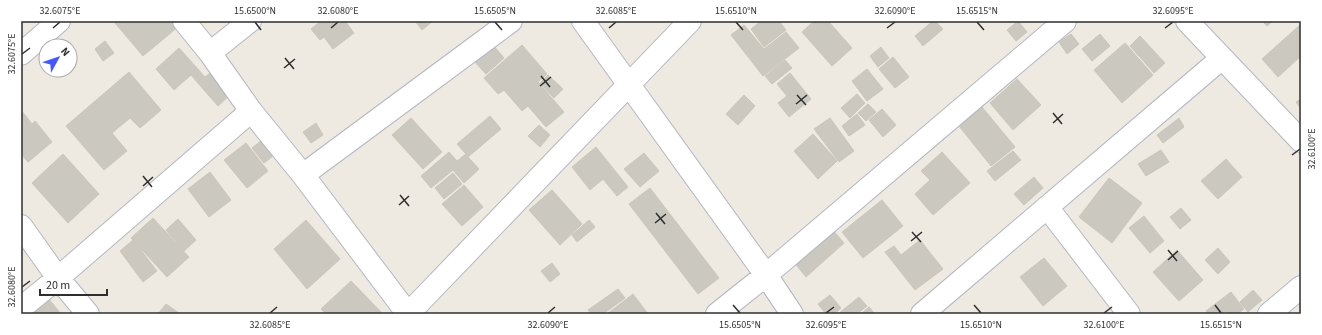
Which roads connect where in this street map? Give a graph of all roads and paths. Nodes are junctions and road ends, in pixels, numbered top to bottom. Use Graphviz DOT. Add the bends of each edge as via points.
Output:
graph roads {
  1 [pos="59,21"];
  2 [pos="184,21"];
  3 [pos="250,21"];
  4 [pos="511,21"];
  5 [pos="583,21"];
  6 [pos="690,21"];
  7 [pos="1065,21"];
  8 [pos="1187,21"];
  9 [pos="210,53"];
  10 [pos="21,54"];
  11 [pos="1222,58"];
  12 [pos="628,84"];
  13 [pos="251,111"];
  14 [pos="1301,141"];
  15 [pos="303,176"];
  16 [pos="1047,207"];
  17 [pos="21,226"];
  18 [pos="766,275"];
  19 [pos="58,278"];
  20 [pos="1301,287"];
  21 [pos="21,308"];
  22 [pos="88,314"];
  23 [pos="408,314"];
  24 [pos="717,314"];
  25 [pos="792,314"];
  26 [pos="922,314"];
  27 [pos="1129,314"];
  28 [pos="1269,314"];
  1 -- 10 [label="street"];
  2 -- 9 [label="street"];
  3 -- 9 [label="street"];
  4 -- 15 [label="street"];
  5 -- 12 [label="street"];
  6 -- 12 [label="street"];
  7 -- 18 [label="street"];
  8 -- 11 [label="street"];
  9 -- 13 [label="street"];
  11 -- 14 [label="street"];
  11 -- 16 [label="street"];
  12 -- 18 [label="street"];
  12 -- 23 [label="street"];
  13 -- 15 [label="street"];
  13 -- 19 [label="street"];
  15 -- 23 [label="street"];
  16 -- 26 [label="street"];
  16 -- 27 [label="street"];
  17 -- 19 [label="street"];
  18 -- 24 [label="street"];
  18 -- 25 [label="street"];
  19 -- 21 [label="street"];
  19 -- 22 [label="street"];
  20 -- 28 [label="street"];
}
